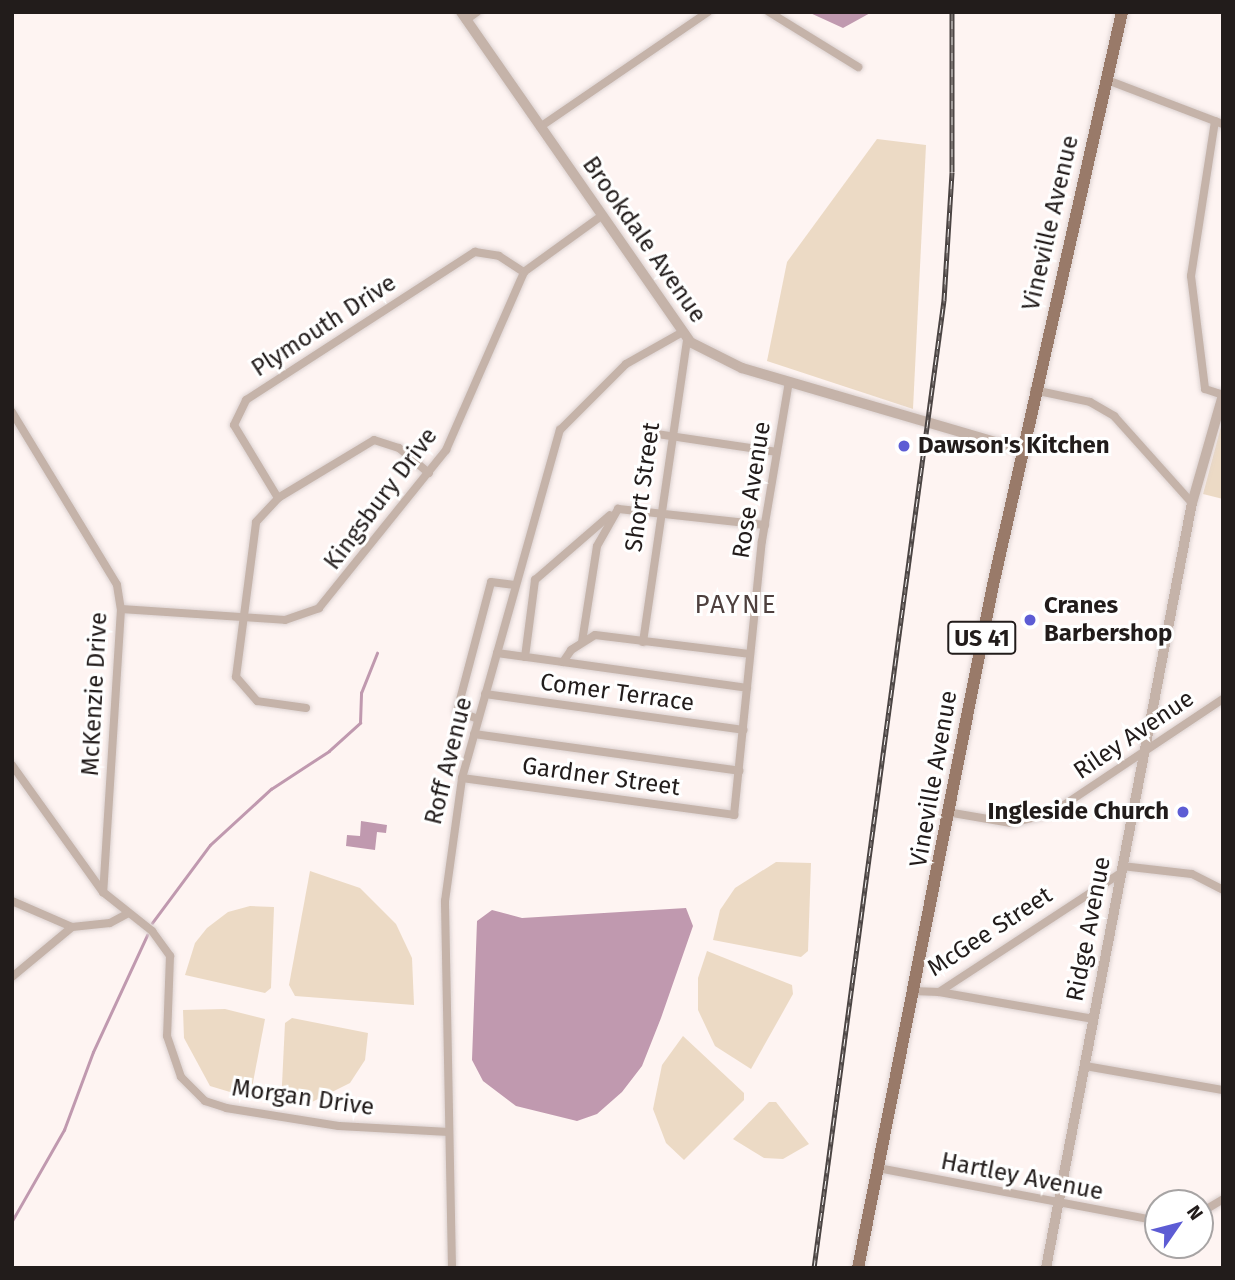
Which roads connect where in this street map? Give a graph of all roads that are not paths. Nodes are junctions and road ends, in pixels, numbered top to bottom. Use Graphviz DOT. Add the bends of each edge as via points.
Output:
graph roads {
  1 [pos="477,12"];
  2 [pos="708,12"];
  3 [pos="769,12"];
  4 [pos="1122,12"];
  5 [pos="463,16"];
  6 [pos="858,67"];
  7 [pos="1107,80"];
  8 [pos="1219,122"];
  9 [pos="540,127"];
  10 [pos="600,217"];
  11 [pos="524,272"];
  12 [pos="684,336"];
  13 [pos="789,381"];
  14 [pos="1034,390"];
  15 [pos="1223,395"];
  16 [pos="12,412"];
  17 [pos="650,433"];
  18 [pos="669,438"];
  19 [pos="1022,450"];
  20 [pos="777,452"];
  21 [pos="429,473"];
  22 [pos="278,498"];
  23 [pos="1192,503"];
  24 [pos="618,509"];
  25 [pos="660,511"];
  26 [pos="765,525"];
  27 [pos="515,584"];
  28 [pos="121,609"];
  29 [pos="242,617"];
  30 [pos="582,642"];
  31 [pos="643,642"];
  32 [pos="496,653"];
  33 [pos="749,654"];
  34 [pos="525,657"];
  35 [pos="563,662"];
  36 [pos="747,688"];
  37 [pos="485,694"];
  38 [pos="1223,699"];
  39 [pos="306,708"];
  40 [pos="478,719"];
  41 [pos="744,730"];
  42 [pos="474,734"];
  43 [pos="1147,746"];
  44 [pos="12,765"];
  45 [pos="739,771"];
  46 [pos="462,778"];
  47 [pos="947,812"];
  48 [pos="734,814"];
  49 [pos="1122,870"];
  50 [pos="1223,890"];
  51 [pos="103,892"];
  52 [pos="12,901"];
  53 [pos="127,914"];
  54 [pos="72,927"];
  55 [pos="12,977"];
  56 [pos="913,991"];
  57 [pos="939,992"];
  58 [pos="1094,1018"];
  59 [pos="1085,1066"];
  60 [pos="1223,1090"];
  61 [pos="449,1132"];
  62 [pos="878,1168"];
  63 [pos="1058,1205"];
  64 [pos="1144,1219"];
  65 [pos="452,1268"];
  66 [pos="858,1268"];
  67 [pos="1046,1268"];
  1 -- 5 [label="street"];
  2 -- 9 [label="street"];
  3 -- 6 [label="street"];
  4 -- 7 [label="main road, Vineville Avenue / US 41"];
  5 -- 9 [label="street, Brookdale Avenue"];
  7 -- 8 [label="street"];
  7 -- 14 [label="main road, Vineville Avenue / US 41"];
  8 -- 15 [label="street" via="1191,276 1205,389"];
  9 -- 10 [label="street, Brookdale Avenue"];
  10 -- 11 [label="street"];
  10 -- 12 [label="street, Brookdale Avenue"];
  11 -- 21 [label="street, Kingsbury Drive" via="456,433"];
  11 -- 22 [label="street, Plymouth Drive" via="499,256 475,252 246,400 234,425"];
  12 -- 13 [label="street, Brookdale Avenue" via="716,358"];
  12 -- 18 [label="street, Short Street"];
  12 -- 27 [label="street, Roff Avenue" via="626,364 560,430"];
  13 -- 19 [label="street, Brookdale Avenue"];
  13 -- 20 [label="street, Rose Avenue"];
  14 -- 19 [label="main road, Vineville Avenue / US 41"];
  14 -- 23 [label="street" via="1090,402 1114,416"];
  15 -- 23 [label="street, Ridge Avenue"];
  16 -- 28 [label="street, McKenzie Drive" via="112,571"];
  17 -- 18 [label="street"];
  18 -- 20 [label="street"];
  18 -- 25 [label="street, Short Street"];
  19 -- 47 [label="main road, Vineville Avenue / US 41"];
  20 -- 26 [label="street, Rose Avenue"];
  21 -- 22 [label="street" via="399,448 374,440"];
  21 -- 29 [label="street, Kingsbury Drive" via="312,614 285,620"];
  22 -- 29 [label="street" via="251,534"];
  23 -- 43 [label="street, Ridge Avenue"];
  24 -- 25 [label="street"];
  24 -- 30 [label="street" via="597,546"];
  24 -- 34 [label="street" via="535,580"];
  25 -- 26 [label="street"];
  25 -- 31 [label="street, Short Street"];
  26 -- 33 [label="street, Rose Avenue"];
  27 -- 32 [label="street, Roff Avenue"];
  27 -- 40 [label="street" via="491,582 457,711"];
  28 -- 29 [label="street, Kingsbury Drive"];
  28 -- 51 [label="street, McKenzie Drive"];
  29 -- 39 [label="street" via="235,667 243,691 263,704"];
  30 -- 31 [label="street" via="595,635"];
  30 -- 35 [label="street"];
  31 -- 33 [label="street"];
  32 -- 34 [label="street"];
  32 -- 37 [label="street, Roff Avenue"];
  33 -- 36 [label="street, Rose Avenue"];
  34 -- 35 [label="street"];
  35 -- 36 [label="street"];
  36 -- 41 [label="street, Rose Avenue"];
  37 -- 40 [label="street, Roff Avenue"];
  37 -- 41 [label="street, Comer Terrace"];
  38 -- 43 [label="street, Riley Avenue"];
  40 -- 42 [label="street, Roff Avenue"];
  41 -- 45 [label="street, Rose Avenue"];
  42 -- 45 [label="street"];
  42 -- 46 [label="street, Roff Avenue"];
  43 -- 47 [label="street, Riley Avenue" via="1052,813 997,822"];
  43 -- 49 [label="street, Ridge Avenue"];
  44 -- 51 [label="street"];
  45 -- 48 [label="street, Rose Avenue"];
  46 -- 48 [label="street, Gardner Street"];
  46 -- 61 [label="street, Roff Avenue" via="444,901"];
  47 -- 56 [label="main road, Vineville Avenue / US 41"];
  49 -- 50 [label="street" via="1192,874"];
  49 -- 57 [label="street, McGee Street"];
  49 -- 58 [label="street, Ridge Avenue"];
  51 -- 53 [label="street"];
  52 -- 54 [label="street"];
  53 -- 54 [label="street" via="110,923"];
  53 -- 61 [label="street, Morgan Drive" via="152,931 170,956 169,1049 181,1077 205,1101 339,1126"];
  54 -- 55 [label="street"];
  56 -- 57 [label="street, McGee Street"];
  56 -- 62 [label="main road, Vineville Avenue / US 41"];
  57 -- 58 [label="street"];
  58 -- 59 [label="street, Ridge Avenue"];
  59 -- 60 [label="street"];
  59 -- 63 [label="street, Ridge Avenue"];
  61 -- 65 [label="street, Roff Avenue"];
  62 -- 63 [label="street, Hartley Avenue"];
  62 -- 66 [label="main road, Vineville Avenue / US 41"];
  63 -- 64 [label="street, Hartley Avenue"];
  63 -- 67 [label="street, Ridge Avenue"];
}
